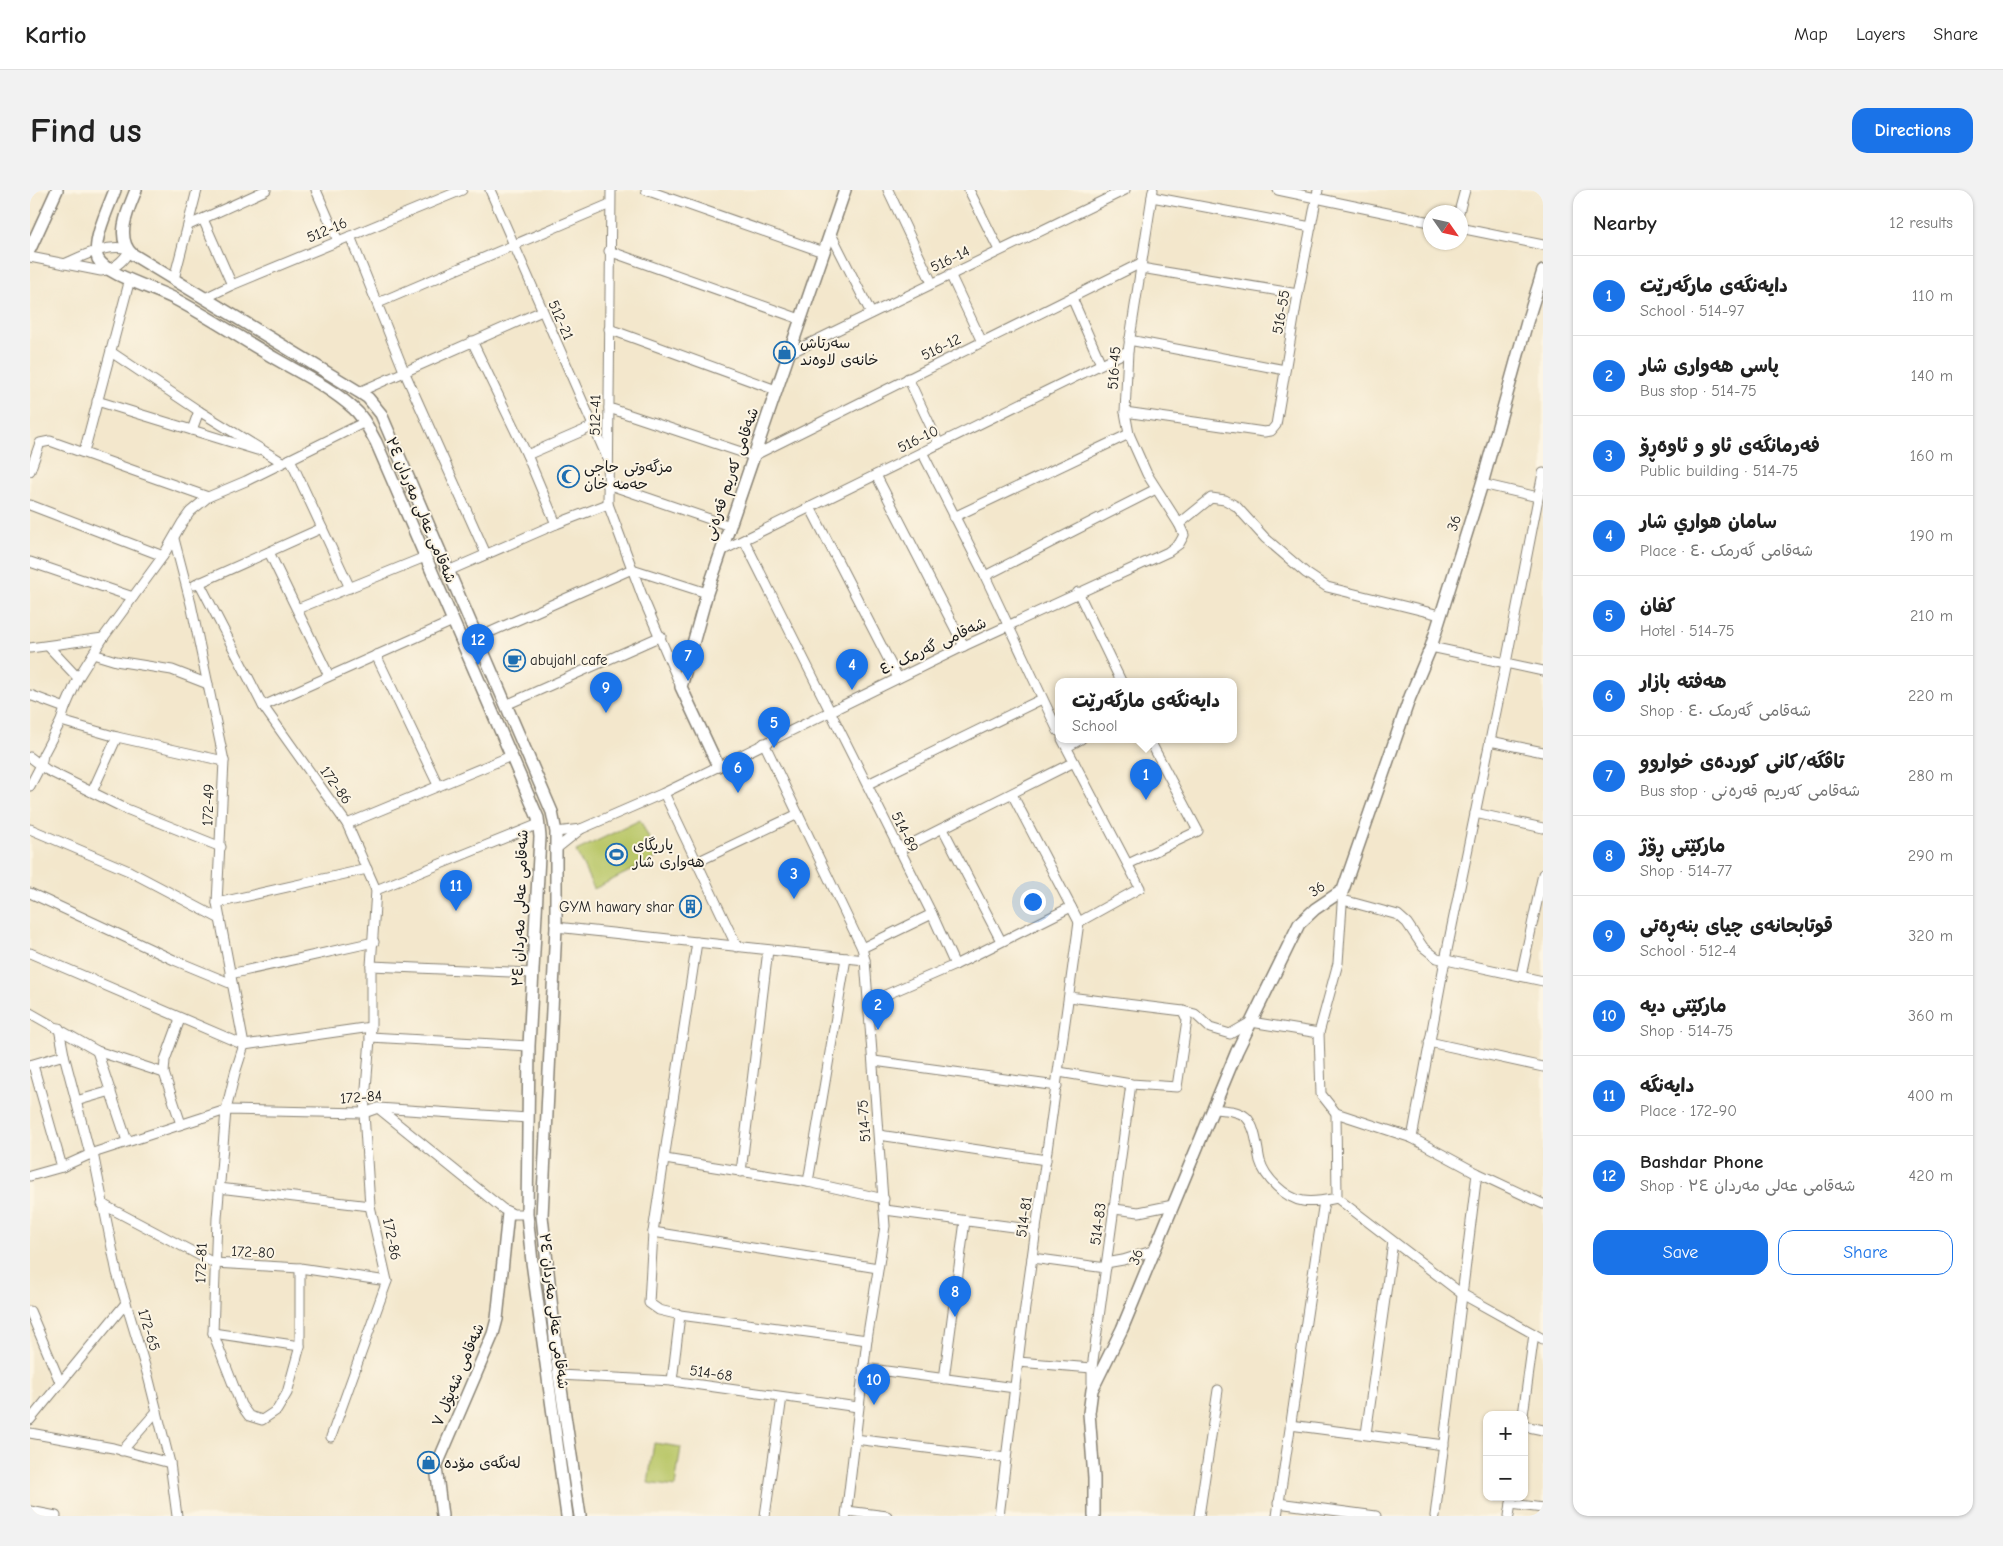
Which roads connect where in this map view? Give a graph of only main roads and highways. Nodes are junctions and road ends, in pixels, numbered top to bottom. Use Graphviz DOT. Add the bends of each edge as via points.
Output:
graph roads {
  1 [pos="57,190"];
  2 [pos="115,190"];
  3 [pos="136,190"];
  4 [pos="845,190"];
  5 [pos="30,249"];
  6 [pos="1543,271"];
  7 [pos="179,282"];
  8 [pos="174,298"];
  9 [pos="718,766"];
  10 [pos="553,967"];
  11 [pos="534,970"];
  12 [pos="533,994"];
  13 [pos="552,994"];
  14 [pos="508,1213"];
  15 [pos="442,1516"];
  16 [pos="567,1516"];
  17 [pos="580,1516"];
  18 [pos="1094,1516"];
  1 -- 5 [label="main road"];
  2 -- 8 [label="main road, شەقامی عەلی مەردان ٣٤" via="97,241 99,259 108,270"];
  3 -- 7 [label="main road, شەقامی عەلی مەردان ٣٤" via="125,219 128,250"];
  4 -- 9 [label="main road, شەقامی کەریم قەرەنی" via="721,551 681,686"];
  6 -- 18 [label="main road, 36" via="1431,647 1410,697 1343,895 1314,909 1299,924 1236,1052 1122,1329 1092,1390 1089,1413"];
  7 -- 8 [label="main road"];
  7 -- 10 [label="main road, شەقامی عەلی مەردان ٣٤" via="358,392 376,407 385,422 547,798 556,832"];
  8 -- 11 [label="main road, شەقامی عەلی مەردان ٣٤" via="335,394 365,422 538,818"];
  10 -- 11 [label="main road"];
  10 -- 13 [label="main road, شەقامی عەلی مەردان ٣٤"];
  11 -- 12 [label="main road, شەقامی عەلی مەردان ٣٤"];
  12 -- 13 [label="main road"];
  12 -- 16 [label="main road, شەقامی عەلی مەردان ٣٤" via="527,1214"];
  13 -- 17 [label="main road, شەقامی عەلی مەردان ٣٤" via="542,1216 559,1375"];
  14 -- 15 [label="main road, شەقامی شەپۆل ٧" via="493,1334 436,1467"];
}
